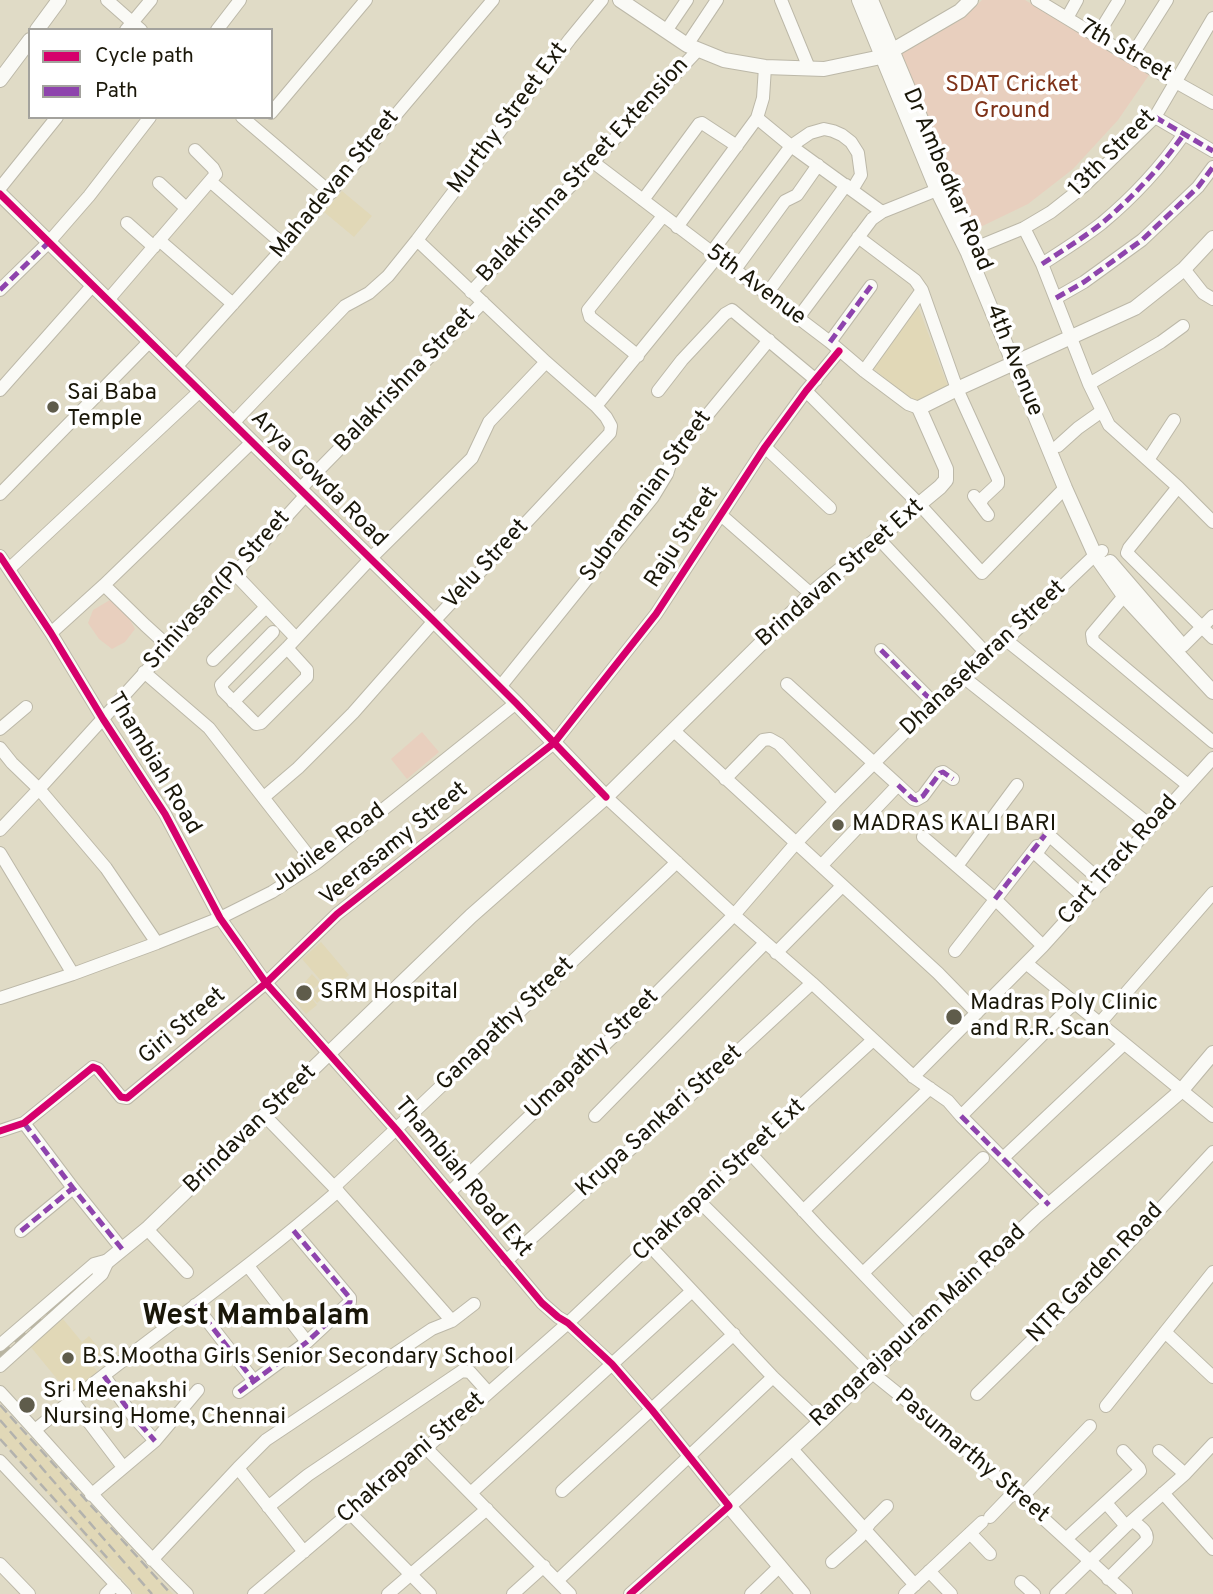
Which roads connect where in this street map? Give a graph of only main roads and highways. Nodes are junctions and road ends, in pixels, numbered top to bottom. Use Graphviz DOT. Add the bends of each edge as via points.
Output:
graph roads {
  1 [pos="59,0"];
  2 [pos="620,0"];
  3 [pos="859,0"];
  4 [pos="871,0"];
  5 [pos="971,0"];
  6 [pos="38,28"];
  7 [pos="28,43"];
  8 [pos="886,54"];
  9 [pos="0,80"];
  10 [pos="0,191"];
  11 [pos="1213,238"];
  12 [pos="1019,362"];
  13 [pos="1098,553"];
  14 [pos="1213,679"];
  15 [pos="1213,692"];
  16 [pos="606,797"];
  17 [pos="1213,1053"];
  18 [pos="103,1264"];
  19 [pos="803,1594"];
  1 -- 6 [label="main road"];
  2 -- 8 [label="main road" via="692,47 724,60 824,69"];
  3 -- 8 [label="main road, 4th Avenue"];
  4 -- 8 [label="main road, Dr Ambedkar Road"];
  5 -- 8 [label="main road"];
  7 -- 9 [label="main road"];
  8 -- 12 [label="main road, Dr Ambedkar Road" via="975,248"];
  8 -- 12 [label="main road, 4th Avenue" via="937,190"];
  10 -- 16 [label="main road, Arya Gowda Road"];
  11 -- 12 [label="main road" via="1184,269 1135,308"];
  12 -- 13 [label="main road, Dr Ambedkar Road" via="1058,446"];
  12 -- 13 [label="main road, 4th Avenue" via="1065,488"];
  12 -- 16 [label="main road, Brindavan Street Ext" via="919,408 937,446 946,480 811,594"];
  13 -- 14 [label="main road, Dr Ambedkar Road"];
  13 -- 15 [label="main road, 4th Avenue" via="1124,596"];
  16 -- 18 [label="main road, Brindavan Street" via="471,916 147,1229"];
  17 -- 19 [label="main road, Rangarajapuram Main Road" via="1181,1091 1049,1205 729,1506"];
}
